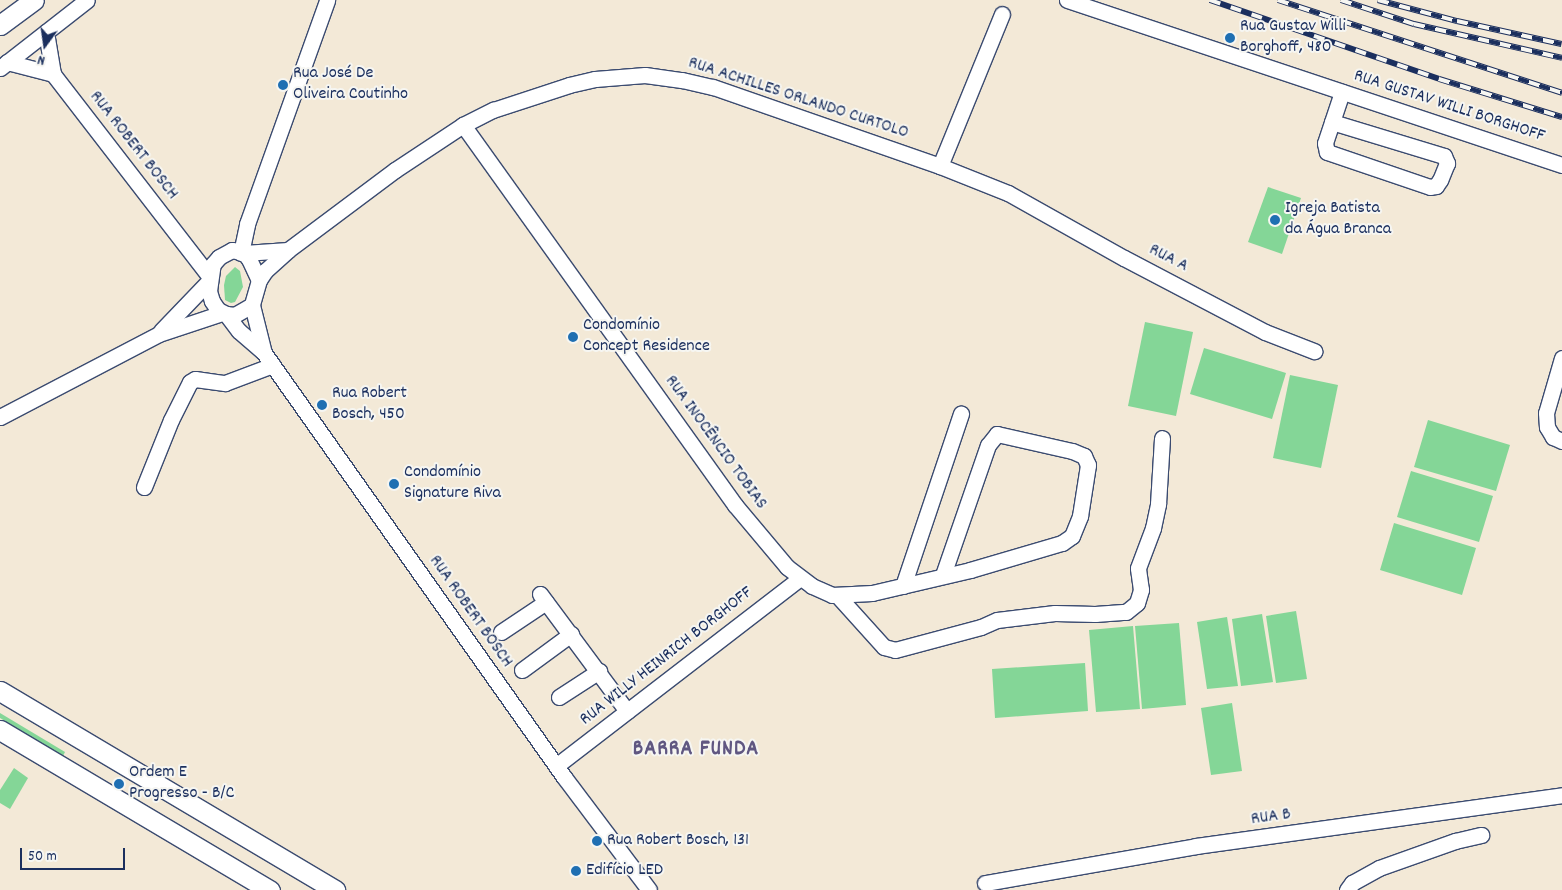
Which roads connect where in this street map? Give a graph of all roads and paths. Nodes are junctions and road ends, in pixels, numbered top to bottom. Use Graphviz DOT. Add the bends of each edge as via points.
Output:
graph roads {
  1 [pos="34,0"];
  2 [pos="87,0"];
  3 [pos="327,0"];
  4 [pos="1067,0"];
  5 [pos="1002,14"];
  6 [pos="0,25"];
  7 [pos="46,32"];
  8 [pos="4,65"];
  9 [pos="53,74"];
  10 [pos="1342,92"];
  11 [pos="1332,122"];
  12 [pos="463,125"];
  13 [pos="1562,165"];
  14 [pos="940,166"];
  15 [pos="1008,193"];
  16 [pos="288,250"];
  17 [pos="239,252"];
  18 [pos="211,274"];
  19 [pos="259,280"];
  20 [pos="252,305"];
  21 [pos="224,313"];
  22 [pos="159,334"];
  23 [pos="1314,351"];
  24 [pos="1562,358"];
  25 [pos="268,359"];
  26 [pos="961,414"];
  27 [pos="0,417"];
  28 [pos="1162,438"];
  29 [pos="1562,442"];
  30 [pos="144,487"];
  31 [pos="943,575"];
  32 [pos="800,578"];
  33 [pos="903,586"];
  34 [pos="834,595"];
  35 [pos="501,632"];
  36 [pos="571,634"];
  37 [pos="522,670"];
  38 [pos="599,670"];
  39 [pos="0,691"];
  40 [pos="559,697"];
  41 [pos="627,711"];
  42 [pos="0,730"];
  43 [pos="556,766"];
  44 [pos="1562,795"];
  45 [pos="1481,835"];
  46 [pos="985,882"];
  47 [pos="270,890"];
  48 [pos="335,890"];
  49 [pos="650,890"];
  50 [pos="1347,890"];
  1 -- 6 [label="main road"];
  2 -- 7 [label="street"];
  3 -- 17 [label="street"];
  4 -- 10 [label="street, RUA GUSTAV WILLI BORGHOFF"];
  5 -- 14 [label="street"];
  7 -- 8 [label="street"];
  7 -- 9 [label="street, RUA ROBERT BOSCH"];
  8 -- 9 [label="street"];
  9 -- 18 [label="street, RUA ROBERT BOSCH"];
  10 -- 11 [label="street"];
  10 -- 13 [label="street, RUA GUSTAV WILLI BORGHOFF"];
  11 -- 11 [label="street" via="1325,143 1327,152 1430,187 1436,186 1440,180 1447,163 1444,156"];
  12 -- 14 [label="street, RUA ACHILLES ORLANDO CURTOLO" via="493,110 569,86 595,79 645,75 713,87"];
  12 -- 16 [label="street, RUA ACHILLES ORLANDO CURTOLO"];
  12 -- 32 [label="street, RUA INOCÊNCIO TOBIAS" via="735,505"];
  14 -- 15 [label="street, RUA ACHILLES ORLANDO CURTOLO"];
  15 -- 23 [label="street, RUA A" via="1265,332"];
  16 -- 17 [label="street"];
  16 -- 19 [label="street, RUA ACHILLES ORLANDO CURTOLO"];
  17 -- 18 [label="street" via="219,257"];
  17 -- 19 [label="street" via="256,269"];
  18 -- 21 [label="street" via="212,301"];
  18 -- 22 [label="street"];
  19 -- 20 [label="street"];
  20 -- 21 [label="street" via="235,315"];
  20 -- 25 [label="street, RUA ROBERT BOSCH"];
  21 -- 22 [label="street"];
  21 -- 25 [label="street, RUA ROBERT BOSCH"];
  22 -- 27 [label="street"];
  24 -- 29 [label="street" via="1546,414 1547,427 1553,437"];
  25 -- 30 [label="street" via="224,383 190,382"];
  25 -- 43 [label="street, RUA ROBERT BOSCH"];
  26 -- 33 [label="street"];
  28 -- 34 [label="street" via="1158,504 1138,568 1141,590 1137,603 1126,612 1055,613 997,620 896,650 884,648"];
  31 -- 31 [label="street" via="1041,551 1062,544 1072,536 1080,516 1088,465 1084,456 998,434 988,445"];
  31 -- 33 [label="street"];
  32 -- 34 [label="street, RUA INOCÊNCIO TOBIAS"];
  32 -- 41 [label="street, RUA WILLY HEINRICH BORGHOFF"];
  33 -- 34 [label="street" via="863,594"];
  35 -- 36 [label="street" via="543,598"];
  36 -- 37 [label="street"];
  36 -- 38 [label="street"];
  38 -- 40 [label="street"];
  38 -- 41 [label="street"];
  39 -- 48 [label="main road"];
  41 -- 43 [label="street, RUA WILLY HEINRICH BORGHOFF"];
  42 -- 47 [label="main road"];
  43 -- 49 [label="street, RUA ROBERT BOSCH"];
  44 -- 46 [label="street, RUA B" via="1196,846"];
  45 -- 50 [label="street" via="1379,868 1352,883"];
}
